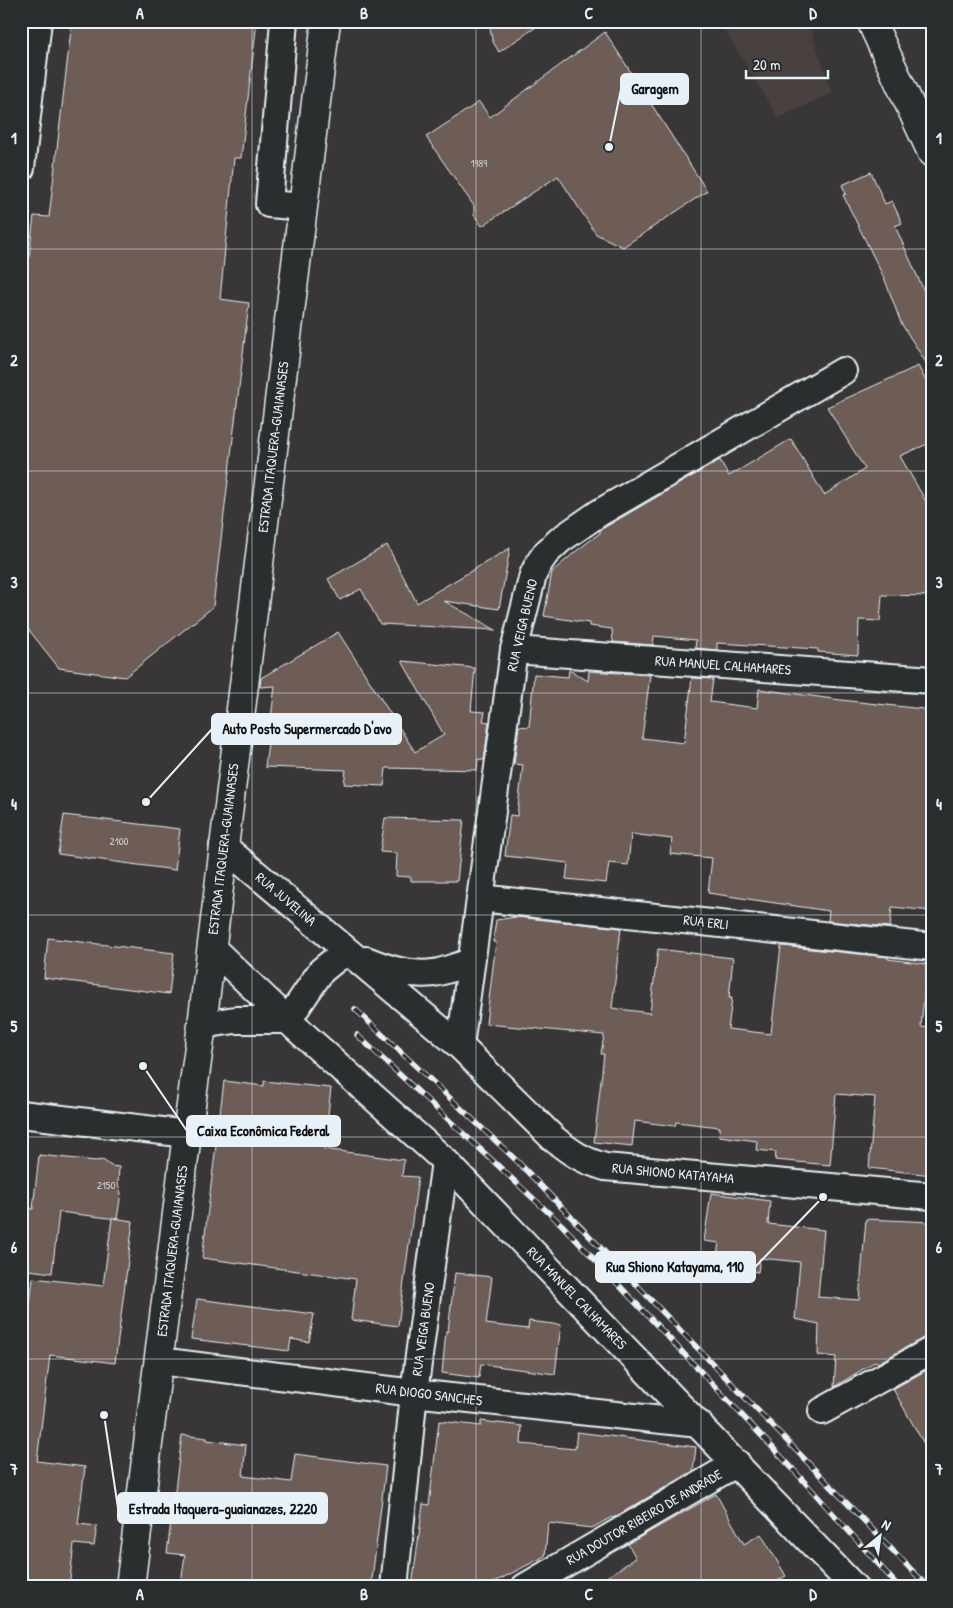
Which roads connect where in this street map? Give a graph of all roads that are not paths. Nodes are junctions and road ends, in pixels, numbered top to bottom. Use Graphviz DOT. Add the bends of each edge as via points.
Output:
graph roads {
  1 [pos="38,21"];
  2 [pos="284,21"];
  3 [pos="326,21"];
  4 [pos="871,21"];
  5 [pos="24,126"];
  6 [pos="932,153"];
  7 [pos="21,168"];
  8 [pos="303,207"];
  9 [pos="842,371"];
  10 [pos="514,650"];
  11 [pos="932,680"];
  12 [pos="223,846"];
  13 [pos="480,898"];
  14 [pos="932,947"];
  15 [pos="212,948"];
  16 [pos="349,953"];
  17 [pos="471,962"];
  18 [pos="288,1020"];
  19 [pos="202,1025"];
  20 [pos="460,1046"];
  21 [pos="21,1114"];
  22 [pos="186,1134"];
  23 [pos="445,1161"];
  24 [pos="932,1196"];
  25 [pos="932,1350"];
  26 [pos="159,1361"];
  27 [pos="414,1393"];
  28 [pos="822,1412"];
  29 [pos="699,1424"];
  30 [pos="737,1463"];
  31 [pos="130,1587"];
  32 [pos="394,1587"];
  33 [pos="525,1587"];
  34 [pos="854,1587"];
  1 -- 5 [label="street"];
  2 -- 8 [label="street" via="269,204"];
  3 -- 8 [label="main road, ESTRADA ITAQUERA-GUAIANASES"];
  4 -- 6 [label="main road"];
  5 -- 7 [label="street"];
  8 -- 12 [label="main road, ESTRADA ITAQUERA-GUAIANASES"];
  9 -- 10 [label="street, RUA VEIGA BUENO" via="599,513 560,540 546,553 533,575"];
  10 -- 11 [label="street, RUA MANUEL CALHAMARES"];
  10 -- 13 [label="street, RUA VEIGA BUENO"];
  12 -- 15 [label="main road, ESTRADA ITAQUERA-GUAIANASES"];
  12 -- 16 [label="street, RUA JUVELINA"];
  13 -- 14 [label="street, RUA ERLI"];
  13 -- 17 [label="street, RUA VEIGA BUENO"];
  15 -- 18 [label="street, RUA MANUEL CALHAMARES"];
  15 -- 19 [label="main road, ESTRADA ITAQUERA-GUAIANASES"];
  16 -- 17 [label="street, RUA JUVELINA" via="407,973 434,973"];
  16 -- 18 [label="street" via="321,971"];
  16 -- 20 [label="street, RUA JUVELINA"];
  17 -- 20 [label="street, RUA VEIGA BUENO"];
  18 -- 19 [label="street" via="235,1020"];
  18 -- 23 [label="street, RUA MANUEL CALHAMARES"];
  19 -- 22 [label="main road, ESTRADA ITAQUERA-GUAIANASES"];
  20 -- 24 [label="street, RUA SHIONO KATAYAMA" via="554,1139 583,1160 605,1167"];
  21 -- 22 [label="street"];
  22 -- 26 [label="main road, ESTRADA ITAQUERA-GUAIANASES"];
  23 -- 27 [label="street, RUA VEIGA BUENO"];
  23 -- 29 [label="street, RUA MANUEL CALHAMARES"];
  25 -- 28 [label="street"];
  26 -- 27 [label="street, RUA DIOGO SANCHES"];
  26 -- 31 [label="main road, ESTRADA ITAQUERA-GUAIANASES"];
  27 -- 29 [label="street, RUA DIOGO SANCHES"];
  27 -- 32 [label="street, RUA VEIGA BUENO"];
  29 -- 30 [label="street, RUA MANUEL CALHAMARES"];
  30 -- 33 [label="street, RUA DOUTOR RIBEIRO DE ANDRADE"];
  30 -- 34 [label="street, RUA MANUEL CALHAMARES"];
}
